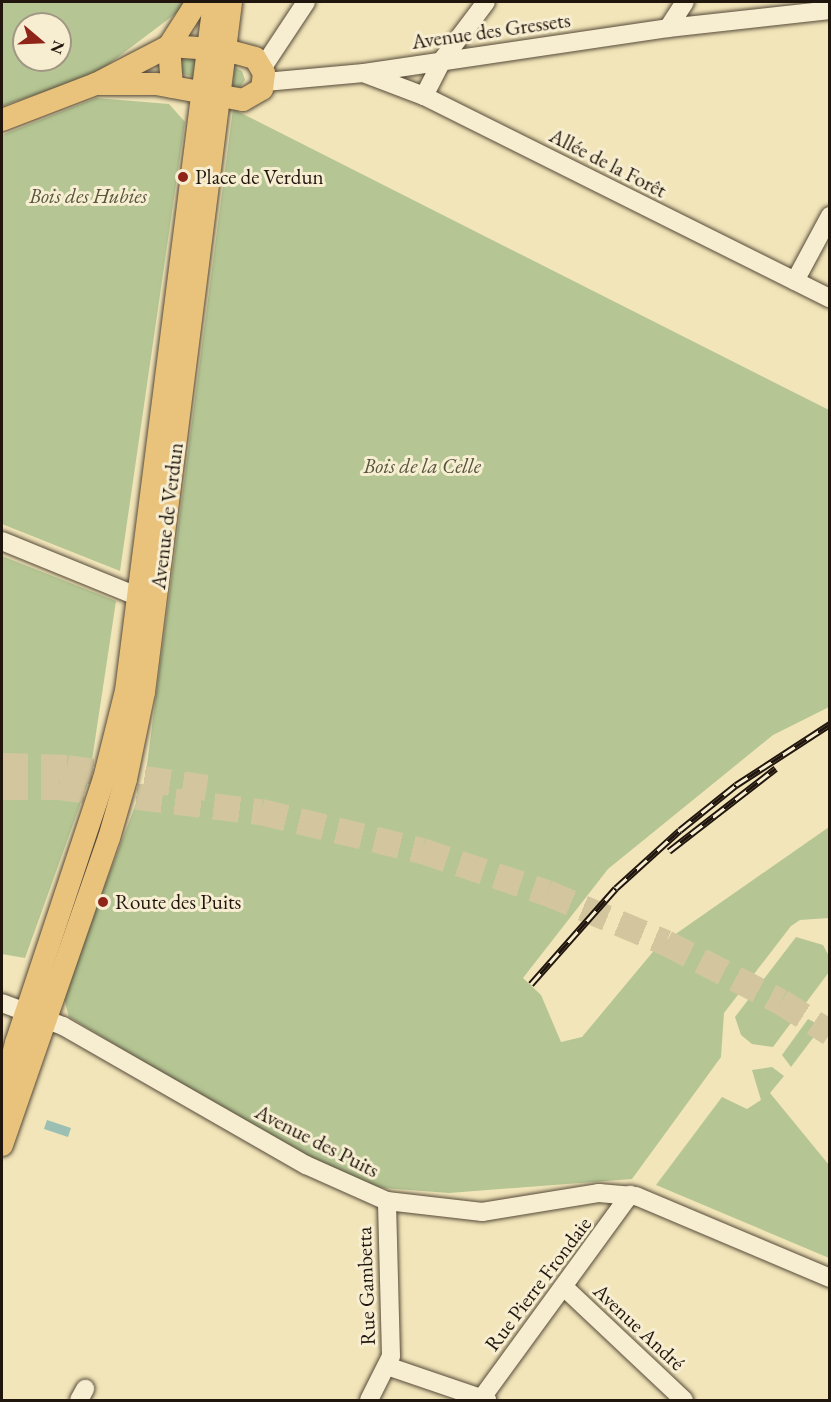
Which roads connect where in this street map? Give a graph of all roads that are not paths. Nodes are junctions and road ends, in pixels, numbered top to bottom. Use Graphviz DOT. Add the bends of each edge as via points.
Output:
graph roads {
  1 [pos="231,2"];
  2 [pos="306,2"];
  3 [pos="486,2"];
  4 [pos="685,2"];
  5 [pos="201,4"];
  6 [pos="825,13"];
  7 [pos="668,28"];
  8 [pos="169,46"];
  9 [pos="217,50"];
  10 [pos="443,59"];
  11 [pos="141,60"];
  12 [pos="364,73"];
  13 [pos="264,75"];
  14 [pos="96,84"];
  15 [pos="172,87"];
  16 [pos="211,95"];
  17 [pos="424,96"];
  18 [pos="2,120"];
  19 [pos="830,216"];
  20 [pos="795,281"];
  21 [pos="830,298"];
  22 [pos="2,541"];
  23 [pos="139,597"];
  24 [pos="2,1003"];
  25 [pos="36,1014"];
  26 [pos="2,1098"];
  27 [pos="2,1146"];
  28 [pos="630,1195"];
  29 [pos="387,1201"];
  30 [pos="830,1278"];
  31 [pos="564,1287"];
  32 [pos="387,1366"];
  33 [pos="484,1400"];
  34 [pos="369,1401"];
  35 [pos="684,1401"];
  1 -- 9 [label="main road, Avenue de Verdun"];
  2 -- 13 [label="street"];
  3 -- 10 [label="street"];
  4 -- 7 [label="street"];
  5 -- 8 [label="main road"];
  5 -- 9 [label="main road, Avenue de Verdun"];
  5 -- 11 [label="main road"];
  6 -- 7 [label="street, Avenue des Gressets"];
  7 -- 10 [label="street, Avenue des Gressets" via="497,56"];
  8 -- 9 [label="main road"];
  8 -- 11 [label="main road"];
  8 -- 15 [label="main road"];
  9 -- 13 [label="main road" via="255,58"];
  9 -- 16 [label="main road, Avenue de Verdun"];
  10 -- 12 [label="street, Avenue des Gressets"];
  10 -- 17 [label="street"];
  11 -- 14 [label="main road"];
  12 -- 13 [label="street, Avenue des Gressets"];
  12 -- 17 [label="street, Allée de la Forêt"];
  13 -- 16 [label="main road" via="250,98"];
  14 -- 15 [label="main road"];
  14 -- 18 [label="main road"];
  15 -- 16 [label="main road"];
  16 -- 23 [label="main road, Avenue de Verdun"];
  16 -- 25 [label="main road, Avenue de Verdun" via="144,692 112,828"];
  17 -- 20 [label="street, Allée de la Forêt"];
  19 -- 20 [label="street"];
  20 -- 21 [label="street, Allée de la Forêt"];
  22 -- 23 [label="street"];
  23 -- 25 [label="main road, Avenue de Verdun" via="117,735"];
  24 -- 25 [label="street, Avenue des Puits"];
  25 -- 26 [label="main road"];
  25 -- 27 [label="main road"];
  25 -- 29 [label="street, Avenue des Puits" via="306,1164"];
  28 -- 29 [label="street, Avenue des Puits" via="598,1193 482,1212"];
  28 -- 30 [label="street, Avenue des Puits" via="648,1199"];
  28 -- 31 [label="street, Rue Pierre Frondaie"];
  29 -- 32 [label="street, Rue Gambetta" via="391,1356"];
  31 -- 33 [label="street, Rue Pierre Frondaie"];
  31 -- 35 [label="street, Avenue André"];
  32 -- 33 [label="street"];
  32 -- 34 [label="street, Rue Gambetta"];
}
